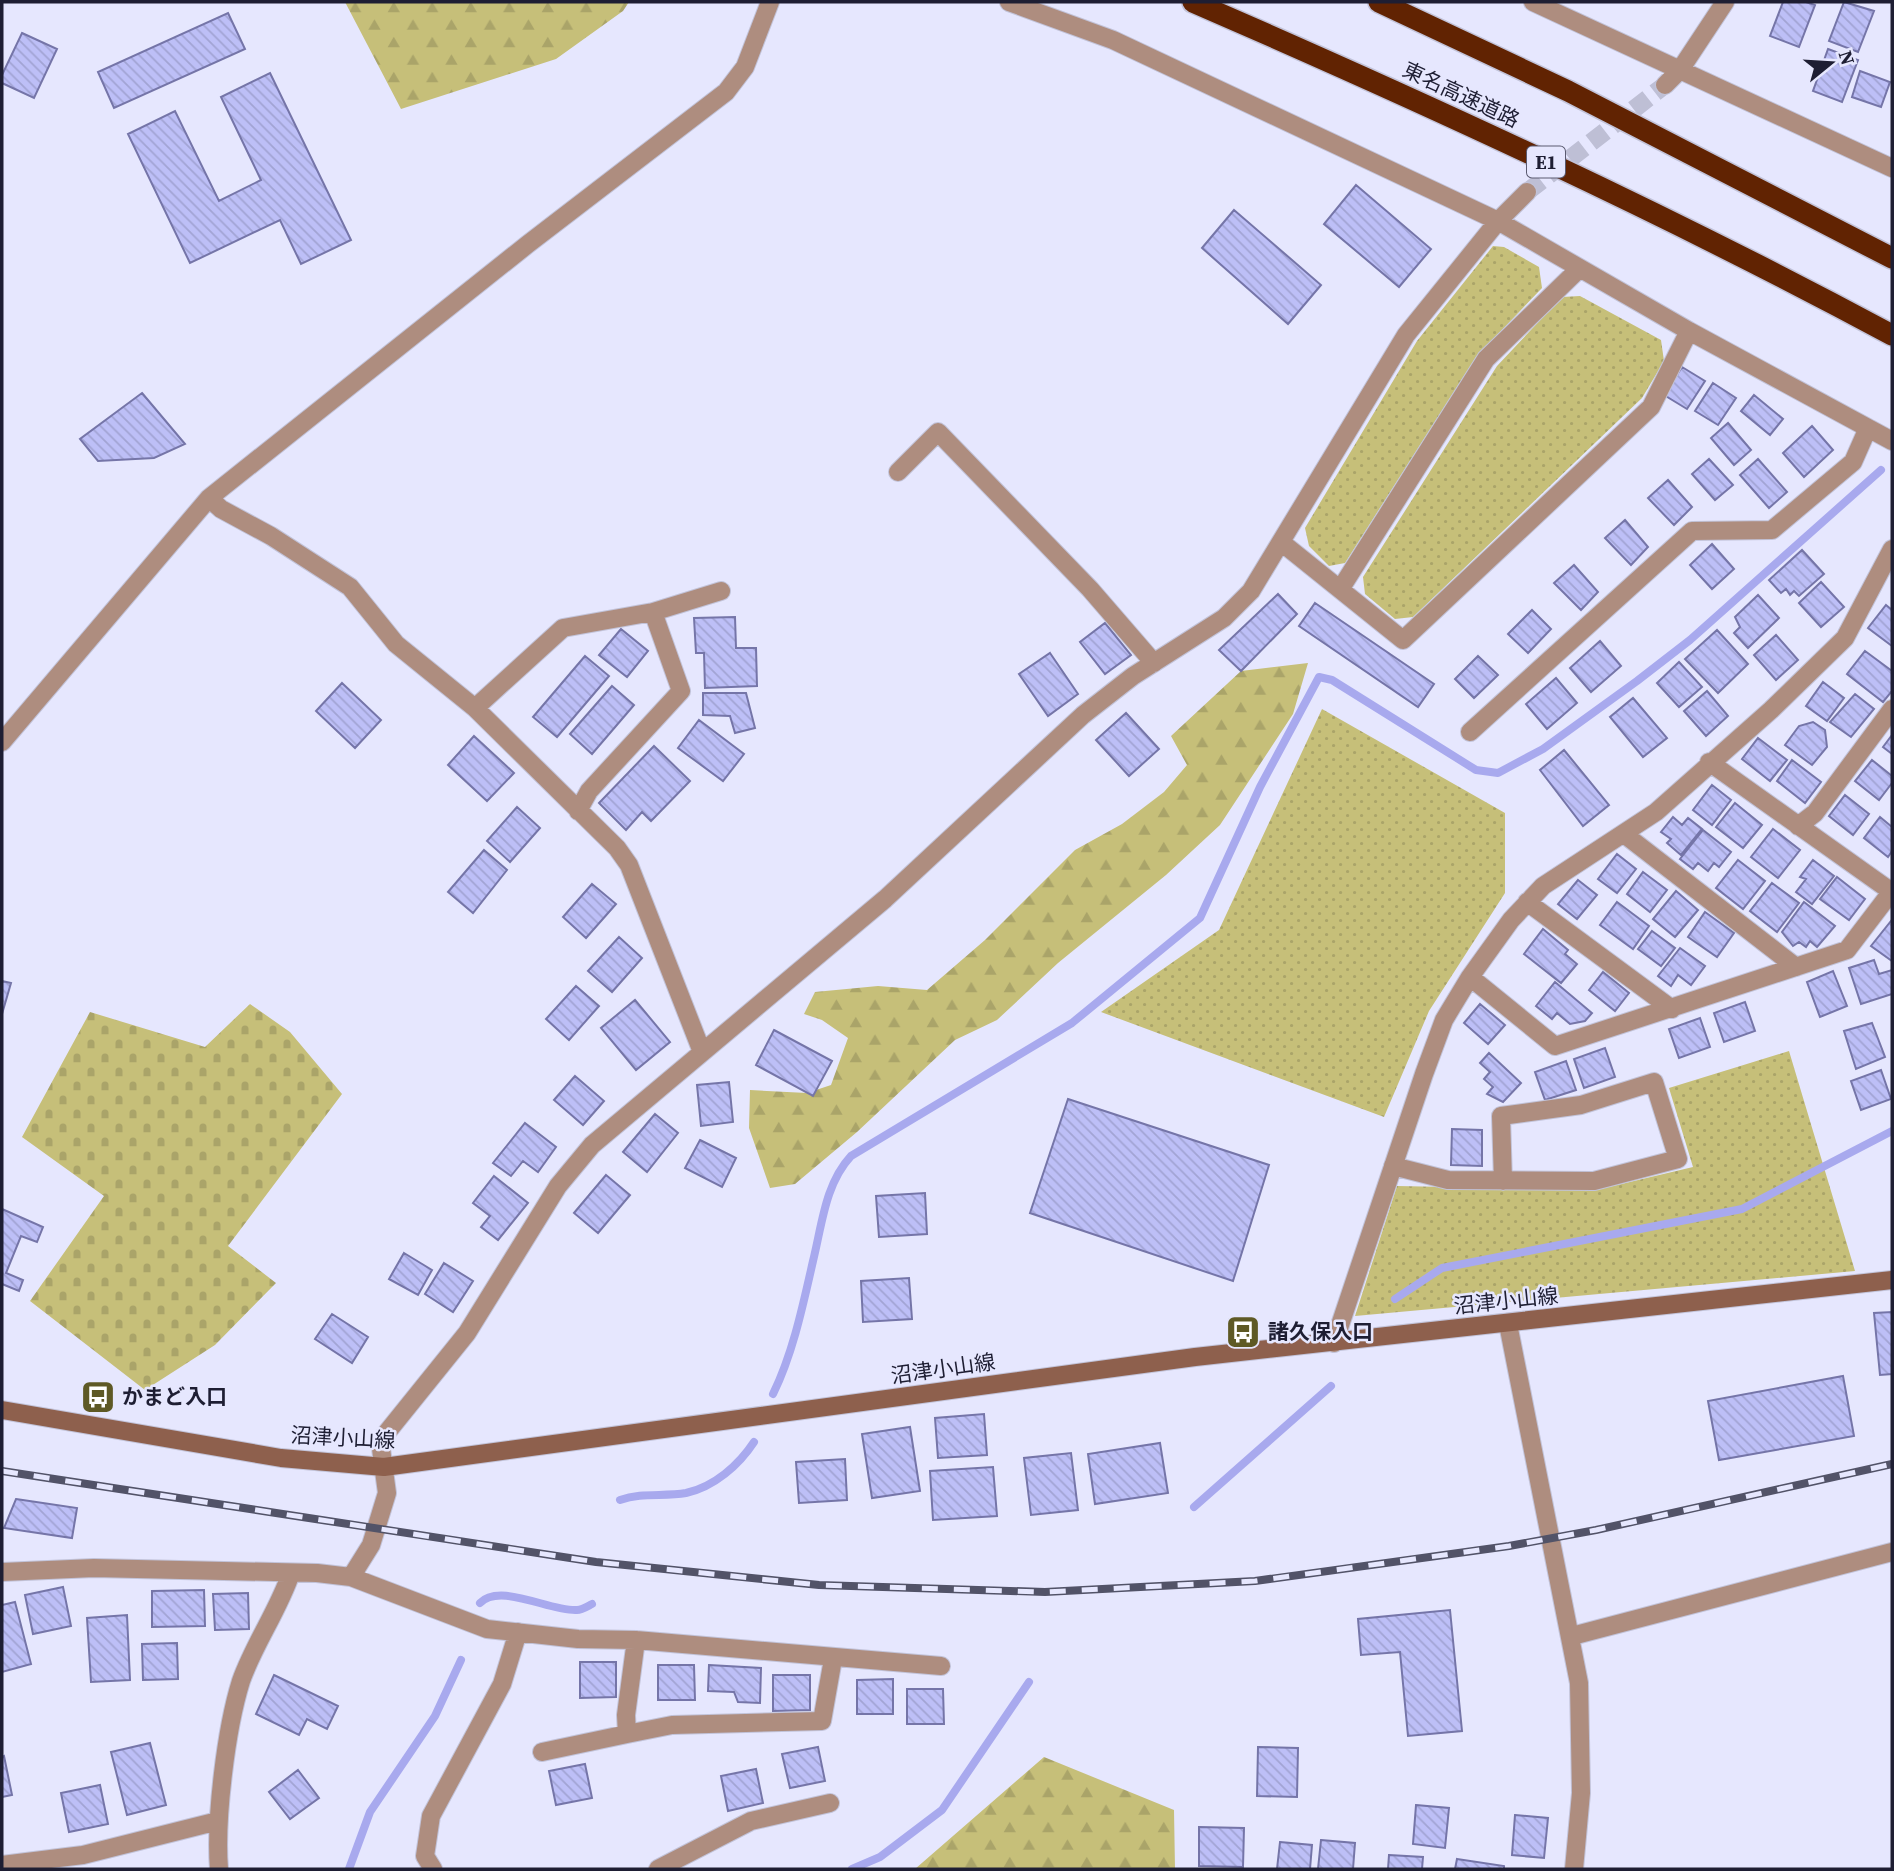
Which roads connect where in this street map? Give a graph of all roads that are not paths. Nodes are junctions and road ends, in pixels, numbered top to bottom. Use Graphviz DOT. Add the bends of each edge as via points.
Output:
graph roads {
  1 [pos="770,2"];
  2 [pos="1009,2"];
  3 [pos="1194,2"];
  4 [pos="1379,2"];
  5 [pos="1533,2"];
  6 [pos="1725,2"];
  7 [pos="1680,70"];
  8 [pos="1665,85"];
  9 [pos="1892,168"];
  10 [pos="1527,192"];
  11 [pos="1498,221"];
  12 [pos="1892,258"];
  13 [pos="1578,269"];
  14 [pos="1689,331"];
  15 [pos="1892,335"];
  16 [pos="1868,428"];
  17 [pos="1892,441"];
  18 [pos="898,472"];
  19 [pos="209,498"];
  20 [pos="1281,542"];
  21 [pos="1892,549"];
  22 [pos="1341,588"];
  23 [pos="721,591"];
  24 [pos="653,612"];
  25 [pos="1154,663"];
  26 [pos="475,708"];
  27 [pos="1892,709"];
  28 [pos="1470,733"];
  29 [pos="2,741"];
  30 [pos="1709,762"];
  31 [pos="578,811"];
  32 [pos="1798,826"];
  33 [pos="1624,834"];
  34 [pos="1892,892"];
  35 [pos="1527,902"];
  36 [pos="1796,967"];
  37 [pos="1470,977"];
  38 [pos="1672,1009"];
  39 [pos="702,1052"];
  40 [pos="1393,1166"];
  41 [pos="1503,1181"];
  42 [pos="1892,1280"];
  43 [pos="1508,1324"];
  44 [pos="1334,1343"];
  45 [pos="2,1410"];
  46 [pos="384,1467"];
  47 [pos="1892,1552"];
  48 [pos="2,1572"];
  49 [pos="291,1573"];
  50 [pos="351,1577"];
  51 [pos="518,1632"];
  52 [pos="1572,1636"];
  53 [pos="636,1640"];
  54 [pos="833,1659"];
  55 [pos="941,1667"];
  56 [pos="627,1734"];
  57 [pos="542,1752"];
  58 [pos="830,1803"];
  59 [pos="218,1821"];
  60 [pos="2,1865"];
  61 [pos="219,1869"];
  62 [pos="433,1869"];
  63 [pos="658,1869"];
  64 [pos="1574,1869"];
  1 -- 19 [label="street" via="745,67 726,92"];
  2 -- 11 [label="street" via="1113,40"];
  3 -- 15 [label="highway, 東名高速道路 / E1" via="1531,155 1775,272"];
  4 -- 12 [label="highway" via="1568,91"];
  5 -- 7 [label="street"];
  6 -- 7 [label="street"];
  7 -- 8 [label="street"];
  7 -- 9 [label="street"];
  10 -- 11 [label="street"];
  11 -- 13 [label="street"];
  11 -- 20 [label="street" via="1406,335"];
  13 -- 14 [label="street"];
  13 -- 22 [label="street" via="1486,359"];
  14 -- 16 [label="street"];
  14 -- 22 [label="street" via="1651,407 1403,640"];
  16 -- 17 [label="street"];
  16 -- 28 [label="street" via="1853,462 1772,530 1692,531"];
  18 -- 25 [label="street" via="938,432 1090,589"];
  19 -- 26 [label="street" via="350,587 396,644"];
  19 -- 29 [label="street"];
  20 -- 22 [label="street"];
  20 -- 25 [label="street" via="1251,592 1224,618"];
  21 -- 30 [label="street" via="1845,638"];
  23 -- 24 [label="street"];
  24 -- 26 [label="street" via="563,628"];
  24 -- 31 [label="street" via="681,691 589,791"];
  25 -- 39 [label="street" via="1083,715 885,900"];
  26 -- 31 [label="street"];
  27 -- 32 [label="street" via="1815,813"];
  30 -- 32 [label="street"];
  30 -- 33 [label="street" via="1656,812"];
  31 -- 39 [label="street" via="629,865"];
  32 -- 34 [label="street"];
  33 -- 35 [label="street" via="1543,886"];
  33 -- 36 [label="street"];
  34 -- 36 [label="street" via="1847,950"];
  35 -- 37 [label="street"];
  35 -- 38 [label="street"];
  36 -- 38 [label="street"];
  37 -- 38 [label="street" via="1555,1046"];
  37 -- 40 [label="street" via="1444,1020"];
  39 -- 46 [label="street" via="592,1145 558,1186 467,1333 380,1441"];
  40 -- 41 [label="street" via="1448,1180"];
  40 -- 44 [label="street"];
  41 -- 41 [label="street" via="1594,1181 1678,1159 1654,1082 1581,1105 1501,1116"];
  42 -- 43 [label="main road, 沼津小山線"];
  43 -- 44 [label="main road, 沼津小山線"];
  43 -- 52 [label="street"];
  44 -- 46 [label="main road, 沼津小山線" via="1195,1357"];
  45 -- 46 [label="main road, 沼津小山線" via="281,1458"];
  46 -- 50 [label="street" via="387,1493 371,1545"];
  47 -- 52 [label="street"];
  48 -- 49 [label="street" via="94,1568"];
  49 -- 50 [label="street"];
  49 -- 59 [label="street" via="242,1679"];
  50 -- 51 [label="street" via="488,1629"];
  51 -- 53 [label="street"];
  51 -- 62 [label="street" via="502,1684 431,1816 425,1856"];
  52 -- 64 [label="street" via="1582,1739"];
  53 -- 54 [label="street"];
  53 -- 56 [label="street"];
  54 -- 55 [label="street"];
  54 -- 56 [label="street" via="822,1721 673,1725"];
  56 -- 57 [label="street"];
  58 -- 63 [label="street" via="751,1821"];
  59 -- 60 [label="street" via="83,1855"];
  59 -- 61 [label="street"];
}
